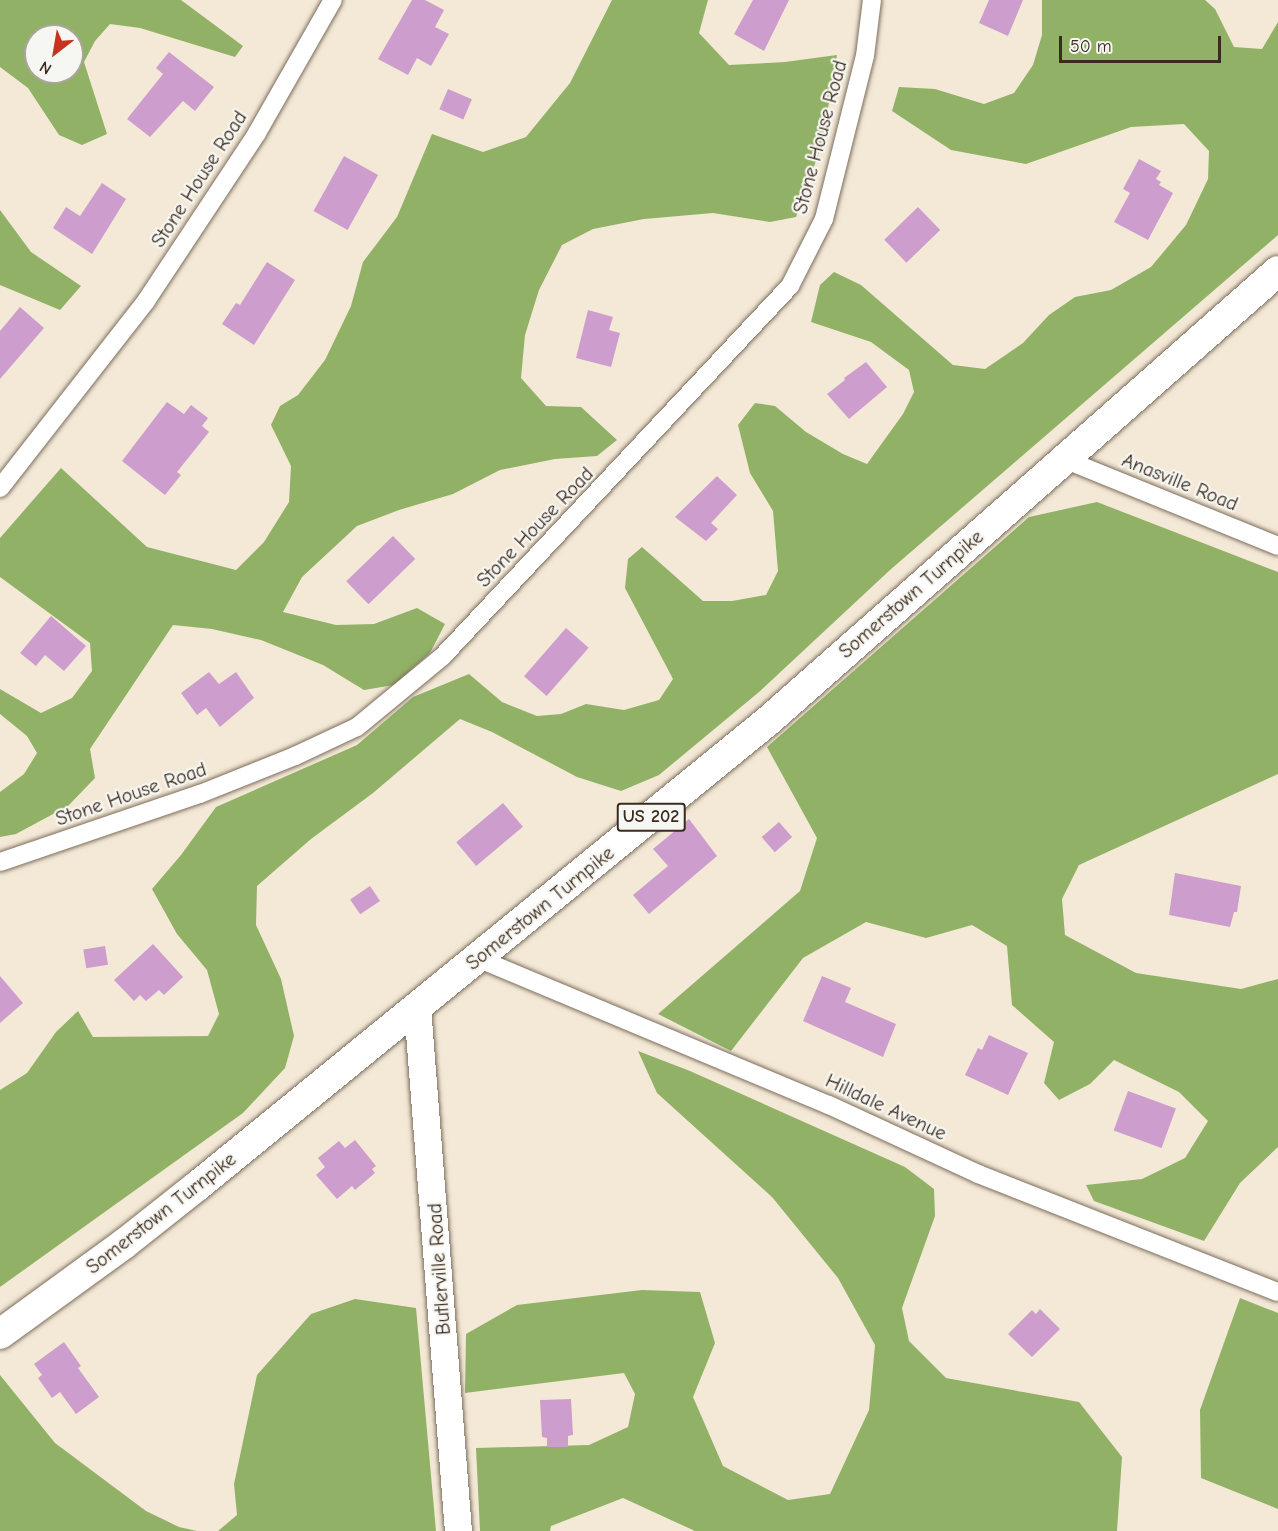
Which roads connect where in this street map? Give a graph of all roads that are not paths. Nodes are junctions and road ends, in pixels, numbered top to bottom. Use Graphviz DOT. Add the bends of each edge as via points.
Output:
graph roads {
  1 [pos="333,0"];
  2 [pos="872,0"];
  3 [pos="1278,270"];
  4 [pos="1064,459"];
  5 [pos="0,488"];
  6 [pos="1278,546"];
  7 [pos="0,862"];
  8 [pos="477,958"];
  9 [pos="417,1007"];
  10 [pos="1278,1292"];
  11 [pos="0,1334"];
  12 [pos="458,1531"];
  1 -- 5 [label="street, Stone House Road" via="257,133 146,301"];
  2 -- 7 [label="street, Stone House Road" via="865,56 824,219 790,286 442,657 357,727 276,765 95,832"];
  3 -- 4 [label="main road, Somerstown Turnpike / US 202"];
  4 -- 6 [label="street, Anasville Road"];
  4 -- 8 [label="main road, Somerstown Turnpike / US 202" via="768,721"];
  8 -- 9 [label="main road, Somerstown Turnpike / US 202"];
  8 -- 10 [label="street, Hilldale Avenue" via="829,1105 978,1174"];
  9 -- 11 [label="main road, Somerstown Turnpike / US 202" via="124,1244"];
  9 -- 12 [label="street, Butlerville Road"];
}
